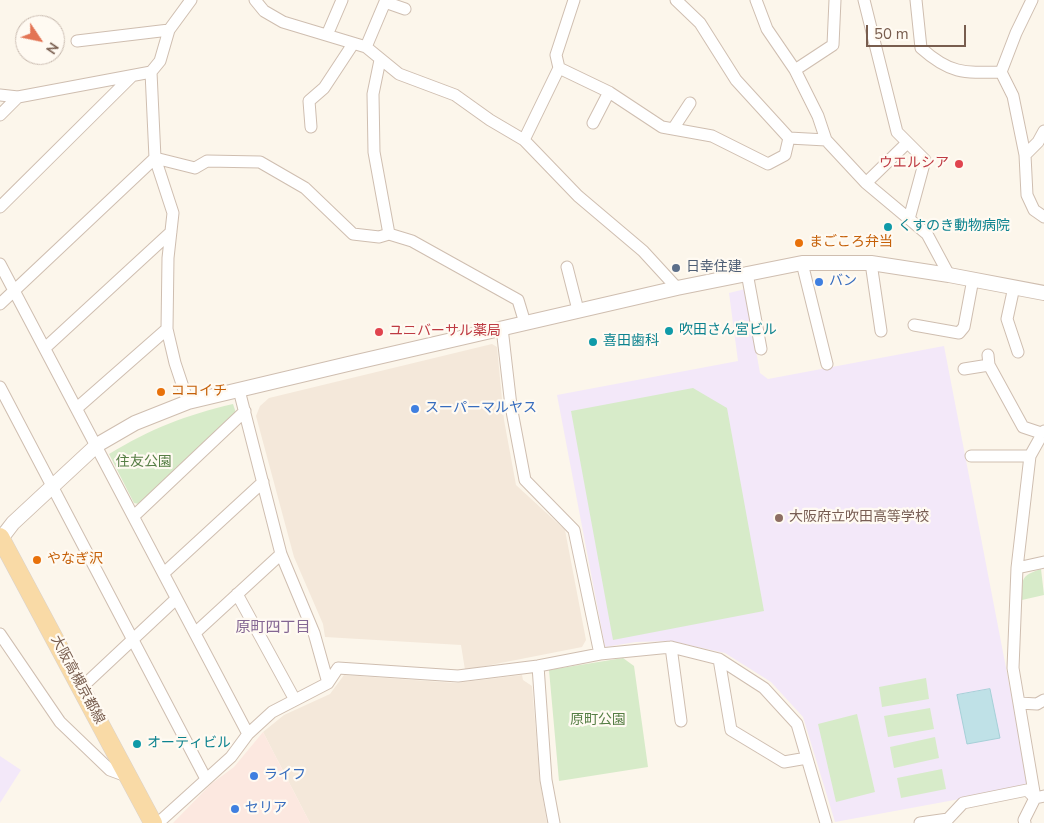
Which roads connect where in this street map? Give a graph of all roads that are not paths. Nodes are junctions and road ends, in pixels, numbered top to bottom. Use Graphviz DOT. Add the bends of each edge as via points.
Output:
graph roads {
  1 [pos="191,0"];
  2 [pos="255,0"];
  3 [pos="342,0"];
  4 [pos="574,0"];
  5 [pos="676,0"];
  6 [pos="756,0"];
  7 [pos="835,0"];
  8 [pos="864,0"];
  9 [pos="916,0"];
  10 [pos="1032,0"];
  11 [pos="405,9"];
  12 [pos="169,30"];
  13 [pos="327,35"];
  14 [pos="77,41"];
  15 [pos="353,44"];
  16 [pos="366,47"];
  17 [pos="380,60"];
  18 [pos="559,68"];
  19 [pos="795,70"];
  20 [pos="151,72"];
  21 [pos="1001,72"];
  22 [pos="132,76"];
  23 [pos="610,92"];
  24 [pos="0,95"];
  25 [pos="18,97"];
  26 [pos="690,103"];
  27 [pos="0,115"];
  28 [pos="593,123"];
  29 [pos="310,127"];
  30 [pos="673,129"];
  31 [pos="1044,131"];
  32 [pos="790,138"];
  33 [pos="524,140"];
  34 [pos="826,140"];
  35 [pos="907,143"];
  36 [pos="1026,155"];
  37 [pos="155,158"];
  38 [pos="866,184"];
  39 [pos="0,207"];
  40 [pos="1044,217"];
  41 [pos="909,219"];
  42 [pos="171,232"];
  43 [pos="389,234"];
  44 [pos="802,263"];
  45 [pos="871,263"];
  46 [pos="0,264"];
  47 [pos="567,268"];
  48 [pos="747,273"];
  49 [pos="949,275"];
  50 [pos="973,279"];
  51 [pos="1014,287"];
  52 [pos="677,288"];
  53 [pos="14,291"];
  54 [pos="1044,293"];
  55 [pos="0,304"];
  56 [pos="578,310"];
  57 [pos="525,323"];
  58 [pos="914,325"];
  59 [pos="502,328"];
  60 [pos="167,329"];
  61 [pos="881,331"];
  62 [pos="45,348"];
  63 [pos="761,349"];
  64 [pos="1018,352"];
  65 [pos="827,364"];
  66 [pos="964,368"];
  67 [pos="0,388"];
  68 [pos="239,390"];
  69 [pos="188,402"];
  70 [pos="77,408"];
  71 [pos="245,411"];
  72 [pos="1043,432"];
  73 [pos="97,446"];
  74 [pos="971,456"];
  75 [pos="1030,456"];
  76 [pos="263,482"];
  77 [pos="53,487"];
  78 [pos="134,516"];
  79 [pos="0,538"];
  80 [pos="280,554"];
  81 [pos="1044,562"];
  82 [pos="1017,568"];
  83 [pos="164,573"];
  84 [pos="238,594"];
  85 [pos="176,599"];
  86 [pos="194,633"];
  87 [pos="0,634"];
  88 [pos="133,640"];
  89 [pos="670,647"];
  90 [pos="600,654"];
  91 [pos="720,659"];
  92 [pos="538,666"];
  93 [pos="328,683"];
  94 [pos="81,688"];
  95 [pos="295,700"];
  96 [pos="1044,700"];
  97 [pos="1018,703"];
  98 [pos="682,721"];
  99 [pos="248,734"];
  100 [pos="807,758"];
  101 [pos="129,777"];
  102 [pos="206,779"];
  103 [pos="1040,797"];
  104 [pos="949,821"];
  105 [pos="153,823"];
  106 [pos="158,823"];
  107 [pos="554,823"];
  108 [pos="826,823"];
  109 [pos="920,823"];
  110 [pos="1025,823"];
  1 -- 12 [label="street"];
  2 -- 13 [label="street" via="264,11 283,22"];
  3 -- 13 [label="street"];
  4 -- 18 [label="street" via="556,55"];
  5 -- 32 [label="street" via="700,23 736,80"];
  6 -- 19 [label="street" via="767,29"];
  7 -- 19 [label="street" via="833,45"];
  8 -- 35 [label="street" via="897,132"];
  9 -- 21 [label="street" via="921,48 936,62 965,73"];
  10 -- 21 [label="street"];
  11 -- 16 [label="street" via="385,2"];
  12 -- 14 [label="street"];
  12 -- 20 [label="street" via="160,61"];
  13 -- 15 [label="street"];
  15 -- 16 [label="street"];
  15 -- 29 [label="street" via="324,88 304,100"];
  16 -- 17 [label="street"];
  17 -- 33 [label="street" via="399,74 455,95"];
  17 -- 43 [label="street" via="373,94 374,152"];
  18 -- 23 [label="street"];
  18 -- 33 [label="street"];
  19 -- 34 [label="street"];
  20 -- 22 [label="street"];
  20 -- 37 [label="street"];
  21 -- 36 [label="street" via="1014,96"];
  22 -- 25 [label="street"];
  22 -- 39 [label="street"];
  23 -- 28 [label="street"];
  23 -- 30 [label="street" via="662,127"];
  24 -- 25 [label="street"];
  25 -- 27 [label="street"];
  26 -- 30 [label="street"];
  30 -- 32 [label="street" via="712,136 768,164 785,155"];
  31 -- 36 [label="street"];
  32 -- 34 [label="street"];
  33 -- 52 [label="street" via="578,196 643,251"];
  34 -- 38 [label="street"];
  35 -- 38 [label="street"];
  35 -- 41 [label="street" via="925,160"];
  36 -- 40 [label="street" via="1027,196 1034,210"];
  37 -- 42 [label="street" via="173,213"];
  37 -- 43 [label="street" via="195,168 207,161 260,162 305,188 353,234 378,237"];
  37 -- 53 [label="street"];
  38 -- 41 [label="street"];
  41 -- 49 [label="street" via="927,234"];
  42 -- 60 [label="street"];
  42 -- 62 [label="street"];
  43 -- 57 [label="street" via="412,241 518,300"];
  44 -- 45 [label="street"];
  44 -- 48 [label="street"];
  44 -- 65 [label="street"];
  45 -- 49 [label="street"];
  45 -- 61 [label="street"];
  46 -- 53 [label="street"];
  47 -- 56 [label="street"];
  48 -- 52 [label="street"];
  48 -- 63 [label="street"];
  49 -- 50 [label="street"];
  50 -- 51 [label="street"];
  50 -- 58 [label="street" via="964,327 959,333"];
  51 -- 54 [label="street"];
  51 -- 64 [label="street" via="1007,319"];
  52 -- 56 [label="street"];
  53 -- 55 [label="street"];
  53 -- 62 [label="street"];
  56 -- 57 [label="street"];
  57 -- 59 [label="street"];
  59 -- 68 [label="street"];
  59 -- 90 [label="street" via="511,406 525,480 574,530"];
  60 -- 69 [label="street" via="174,363"];
  60 -- 70 [label="street"];
  62 -- 70 [label="street"];
  66 -- 72 [label="street" via="988,360 1023,428"];
  67 -- 77 [label="street"];
  68 -- 69 [label="street"];
  68 -- 71 [label="street"];
  69 -- 73 [label="street" via="135,423"];
  70 -- 73 [label="street"];
  71 -- 76 [label="street"];
  71 -- 78 [label="street"];
  72 -- 75 [label="street"];
  73 -- 77 [label="street"];
  73 -- 78 [label="street"];
  74 -- 75 [label="street"];
  75 -- 82 [label="street"];
  76 -- 80 [label="street"];
  76 -- 83 [label="street"];
  77 -- 79 [label="street"];
  77 -- 88 [label="street"];
  78 -- 83 [label="street"];
  79 -- 94 [label="main road, 大阪高槻京都線"];
  80 -- 84 [label="street"];
  80 -- 93 [label="street" via="314,633"];
  81 -- 82 [label="street"];
  82 -- 97 [label="street" via="1013,668"];
  83 -- 85 [label="street"];
  84 -- 86 [label="street"];
  84 -- 95 [label="street"];
  85 -- 86 [label="street"];
  85 -- 88 [label="street"];
  86 -- 99 [label="street"];
  87 -- 101 [label="street" via="60,722 110,770"];
  88 -- 94 [label="street"];
  88 -- 102 [label="street"];
  89 -- 90 [label="street"];
  89 -- 91 [label="street"];
  89 -- 98 [label="street"];
  90 -- 92 [label="street"];
  91 -- 100 [label="street" via="764,688 797,724"];
  91 -- 100 [label="street" via="732,730 784,762"];
  92 -- 93 [label="street" via="458,676 338,668"];
  92 -- 107 [label="street" via="546,780"];
  93 -- 95 [label="street"];
  94 -- 101 [label="main road, 大阪高槻京都線"];
  95 -- 99 [label="street" via="272,712"];
  96 -- 97 [label="street" via="1037,704"];
  97 -- 103 [label="street"];
  99 -- 102 [label="street" via="231,757"];
  100 -- 108 [label="street"];
  101 -- 105 [label="main road, 大阪高槻京都線"];
  102 -- 106 [label="street"];
  103 -- 104 [label="street" via="1027,790 963,803"];
  103 -- 110 [label="street"];
  104 -- 109 [label="street"];
}
